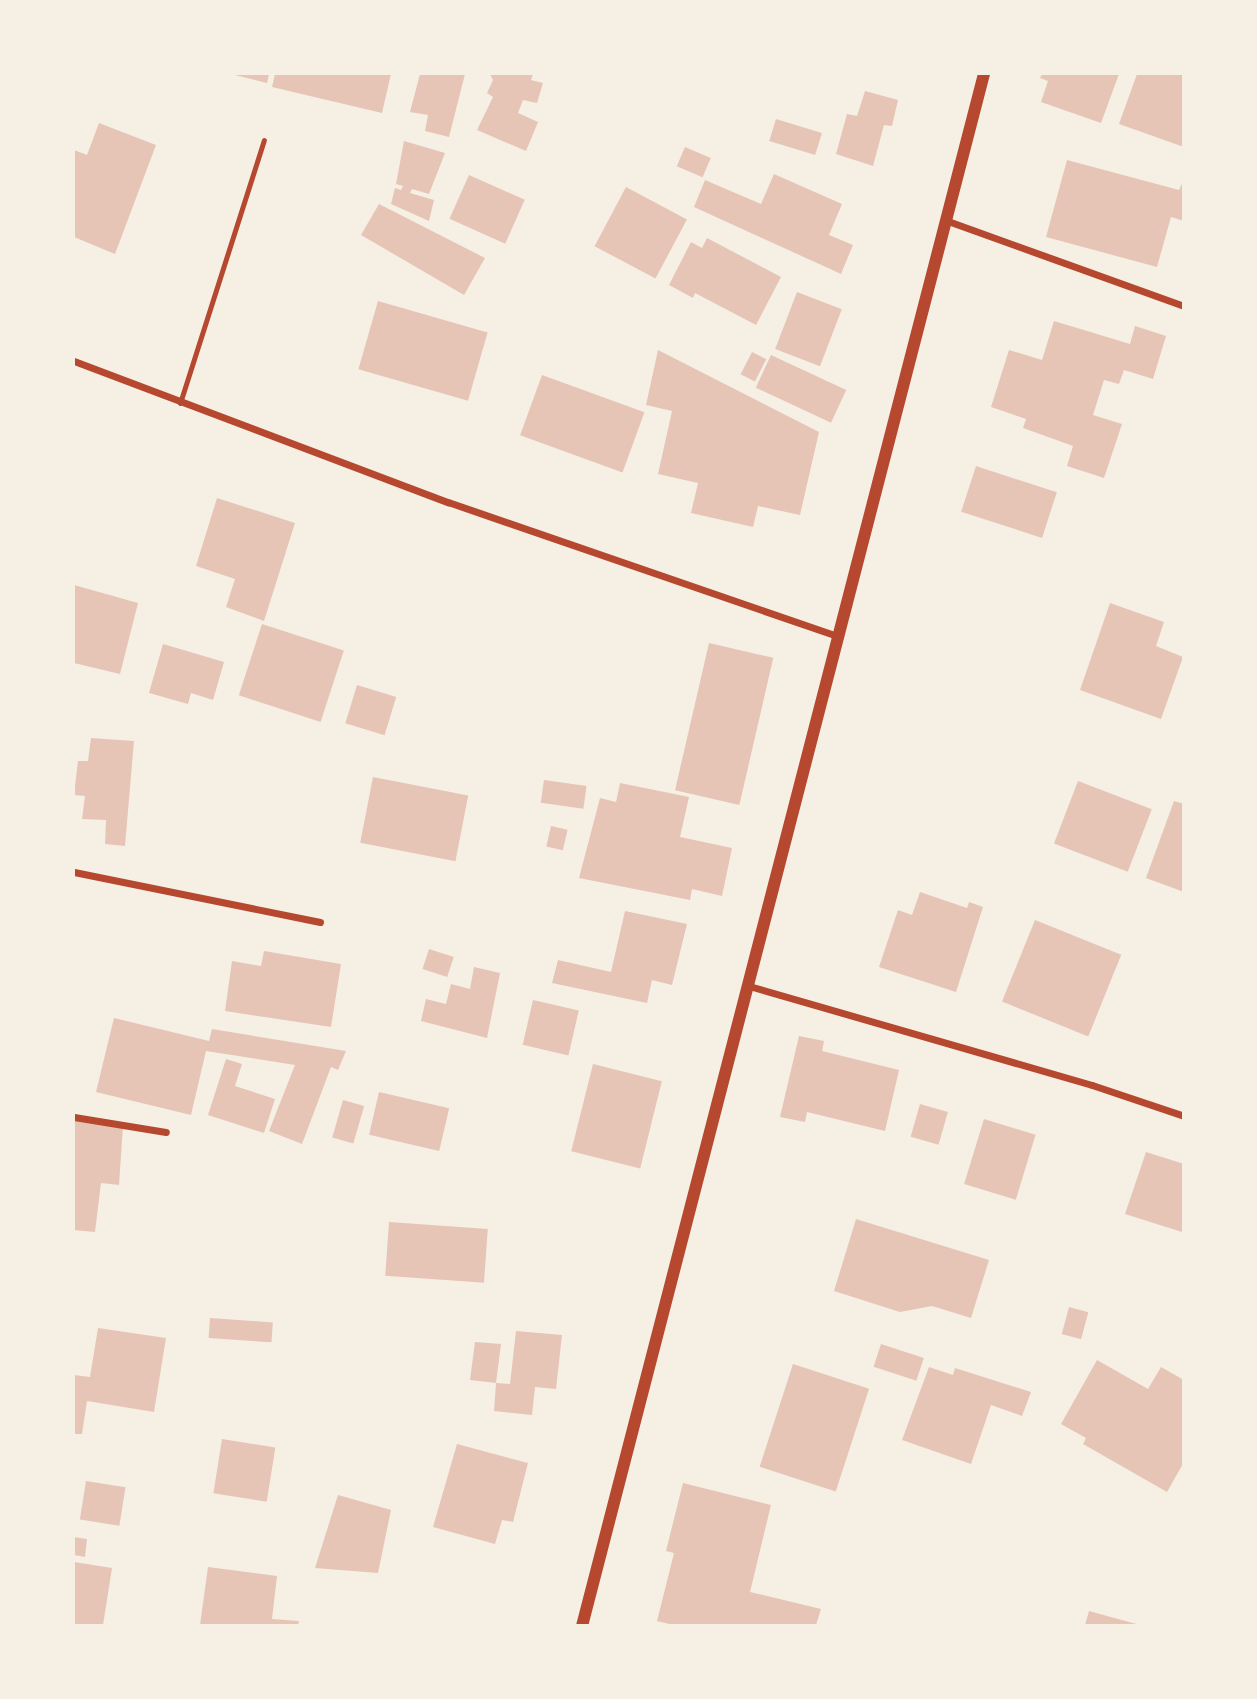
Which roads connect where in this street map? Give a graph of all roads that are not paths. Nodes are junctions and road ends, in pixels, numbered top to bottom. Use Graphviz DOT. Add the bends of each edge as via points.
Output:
graph roads {
  1 [pos="984,74"];
  2 [pos="264,140"];
  3 [pos="945,220"];
  4 [pos="1184,306"];
  5 [pos="74,361"];
  6 [pos="180,403"];
  7 [pos="839,637"];
  8 [pos="74,872"];
  9 [pos="320,922"];
  10 [pos="749,986"];
  11 [pos="74,1116"];
  12 [pos="1184,1116"];
  13 [pos="166,1132"];
  14 [pos="582,1626"];
  1 -- 3 [label="street"];
  2 -- 6 [label="lane"];
  3 -- 4 [label="street"];
  3 -- 7 [label="street"];
  5 -- 6 [label="street"];
  6 -- 7 [label="street"];
  7 -- 10 [label="street"];
  8 -- 9 [label="street"];
  10 -- 12 [label="street"];
  10 -- 14 [label="street"];
  11 -- 13 [label="street"];
}
